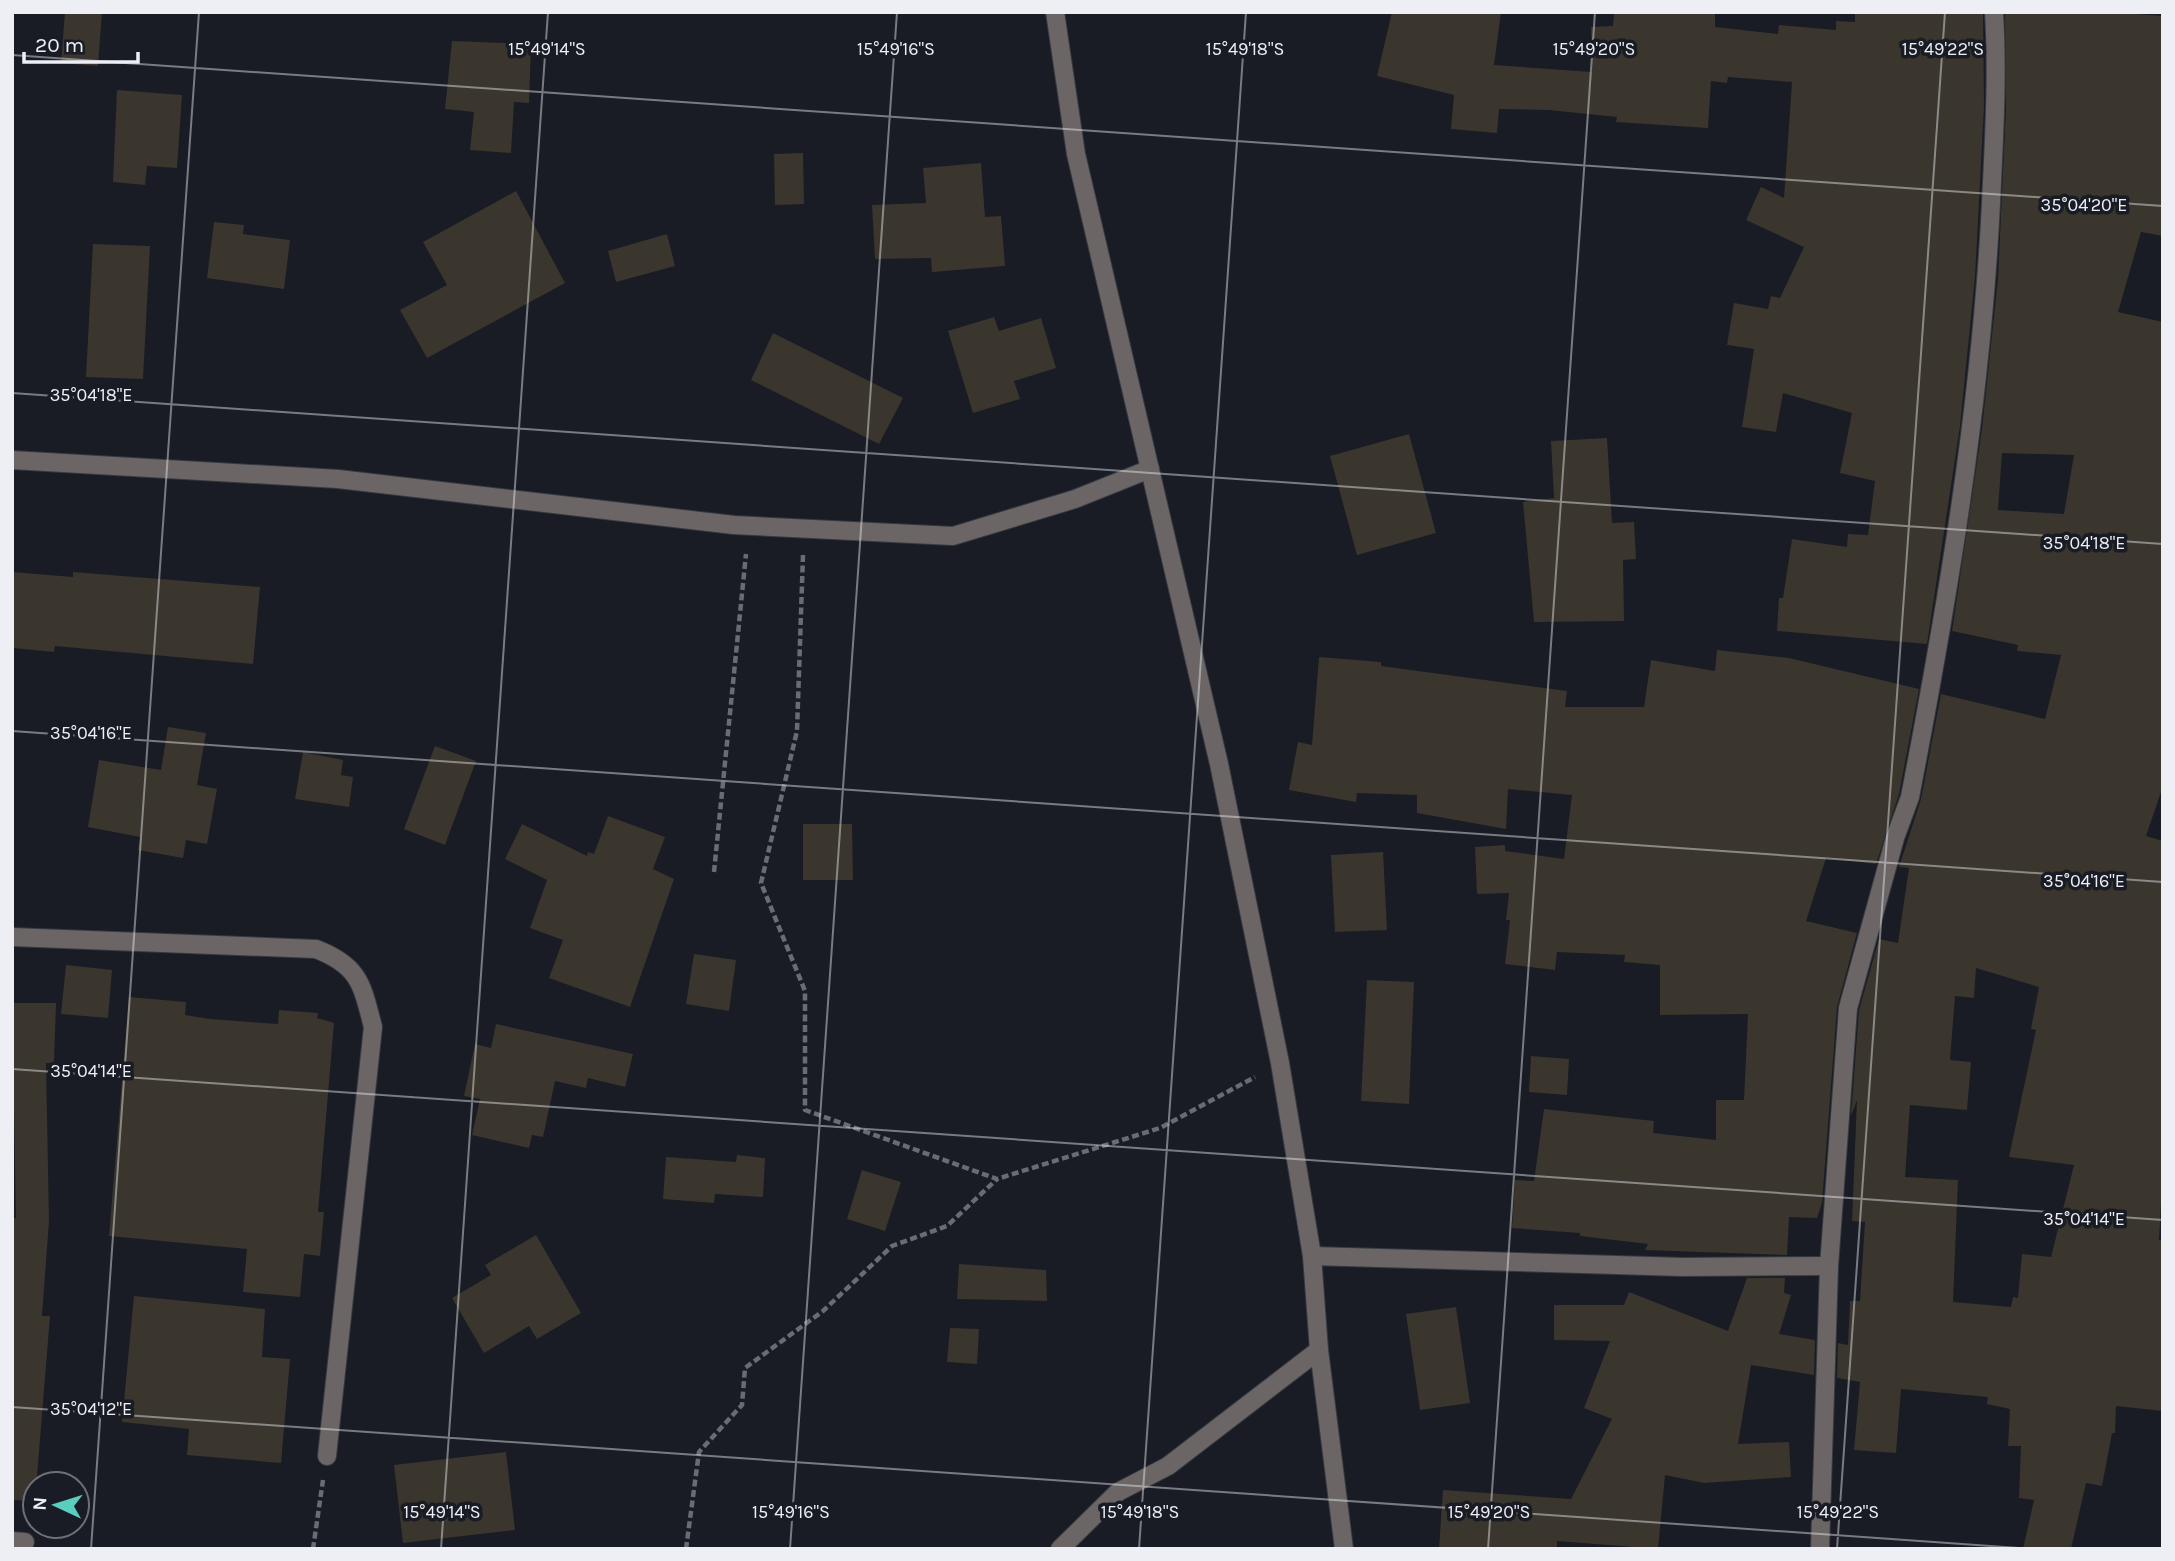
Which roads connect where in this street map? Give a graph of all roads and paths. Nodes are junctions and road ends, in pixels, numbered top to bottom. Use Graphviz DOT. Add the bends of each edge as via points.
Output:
graph roads {
  1 [pos="1055,12"];
  2 [pos="1994,12"];
  3 [pos="12,460"];
  4 [pos="1150,469"];
  5 [pos="749,526"];
  6 [pos="803,529"];
  7 [pos="714,873"];
  8 [pos="12,937"];
  9 [pos="1280,1063"];
  10 [pos="997,1179"];
  11 [pos="1312,1256"];
  12 [pos="1829,1266"];
  13 [pos="1320,1350"];
  14 [pos="327,1456"];
  15 [pos="313,1549"];
  16 [pos="686,1549"];
  17 [pos="1060,1549"];
  18 [pos="1344,1549"];
  19 [pos="1820,1549"];
  1 -- 4 [label="street" via="1076,154"];
  2 -- 12 [label="street" via="1997,59 1990,233 1972,428 1945,614 1910,797 1848,1008"];
  3 -- 5 [label="street" via="338,479"];
  4 -- 6 [label="street" via="1075,499 953,536"];
  4 -- 9 [label="street" via="1219,764"];
  5 -- 6 [label="street"];
  5 -- 7 [label="path"];
  6 -- 10 [label="path" via="797,731 761,883 805,991 804,1110"];
  8 -- 14 [label="street" via="316,949 334,956 361,980 373,1027"];
  9 -- 10 [label="path" via="1160,1128"];
  9 -- 11 [label="street"];
  10 -- 16 [label="path" via="947,1226 892,1246 823,1311 745,1368 743,1405 699,1452"];
  11 -- 12 [label="street" via="1684,1267"];
  11 -- 13 [label="street"];
  12 -- 19 [label="street"];
  13 -- 17 [label="street" via="1168,1466 1118,1492"];
  13 -- 18 [label="street"];
  14 -- 15 [label="path"];
}
